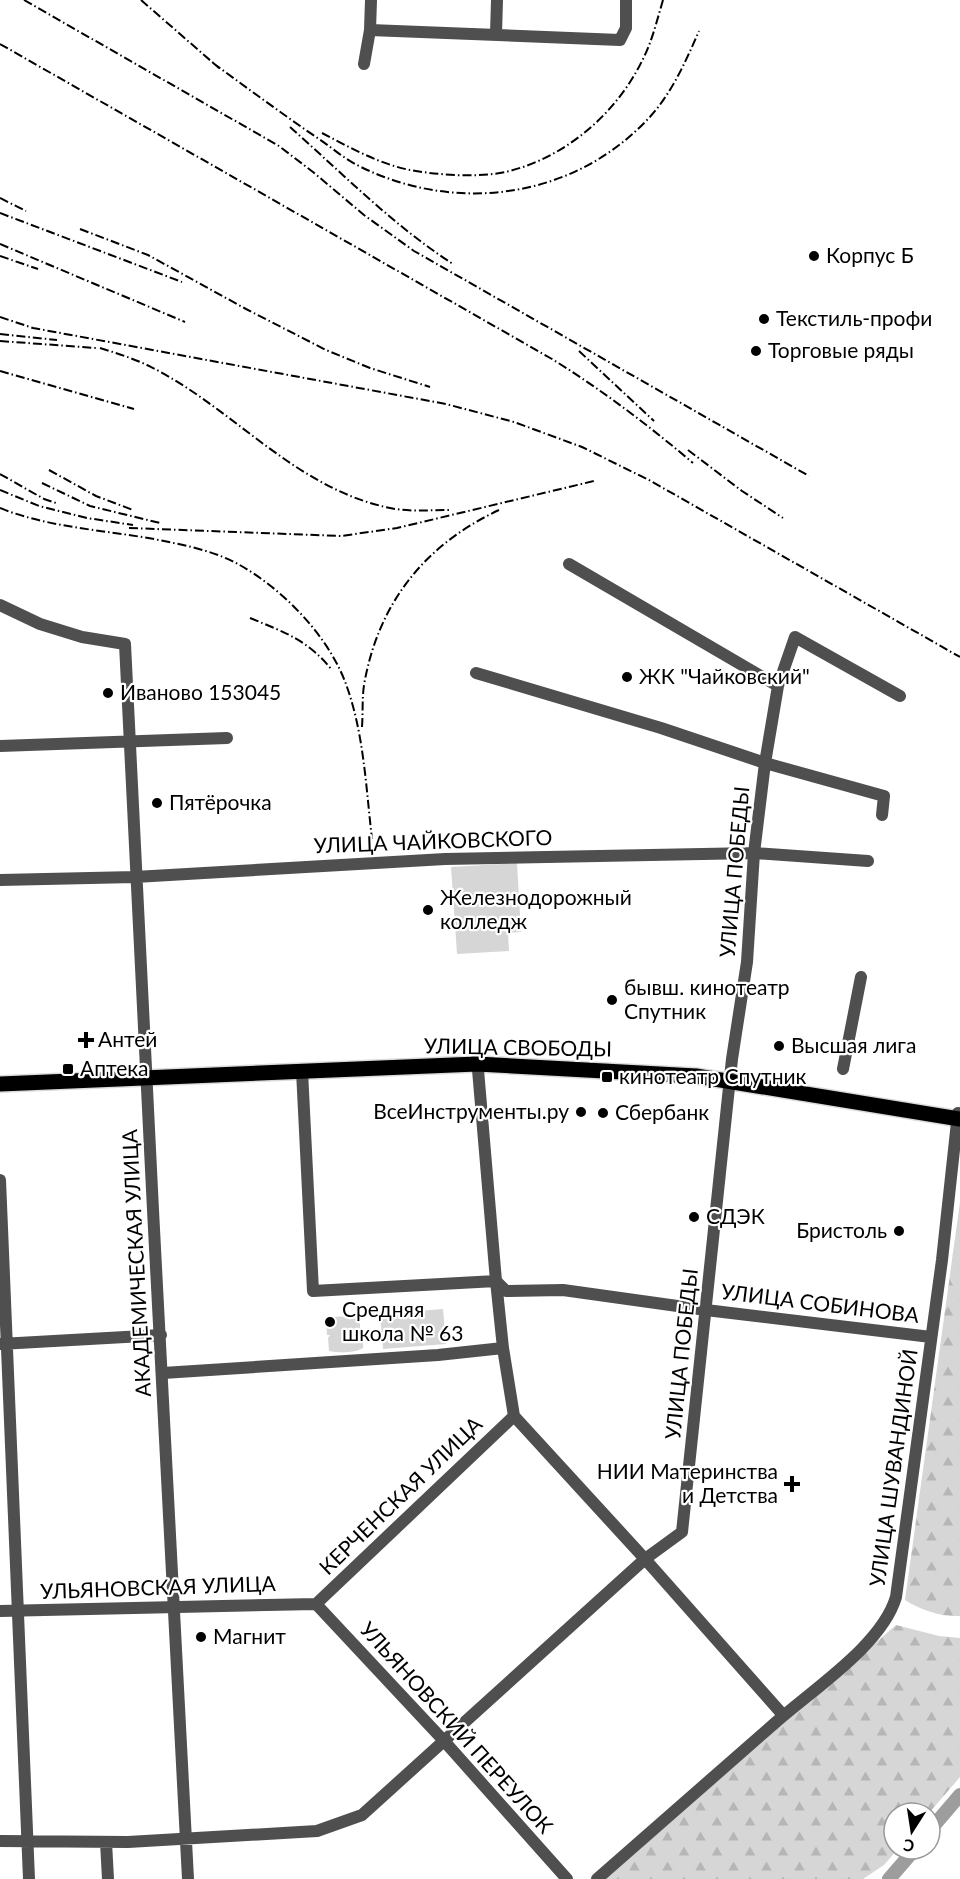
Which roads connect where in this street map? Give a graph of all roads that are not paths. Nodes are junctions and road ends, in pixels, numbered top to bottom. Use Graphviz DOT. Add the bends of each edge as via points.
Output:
graph roads {
  1 [pos="371,0"];
  2 [pos="497,0"];
  3 [pos="626,0"];
  4 [pos="370,30"];
  5 [pos="496,34"];
  6 [pos="364,64"];
  7 [pos="569,564"];
  8 [pos="0,605"];
  9 [pos="476,673"];
  10 [pos="778,686"];
  11 [pos="900,696"];
  12 [pos="227,738"];
  13 [pos="130,743"];
  14 [pos="0,746"];
  15 [pos="765,763"];
  16 [pos="882,815"];
  17 [pos="754,853"];
  18 [pos="868,861"];
  19 [pos="135,877"];
  20 [pos="0,880"];
  21 [pos="861,977"];
  22 [pos="477,1061"];
  23 [pos="843,1069"];
  24 [pos="302,1071"];
  25 [pos="145,1075"];
  26 [pos="730,1077"];
  27 [pos="0,1079"];
  28 [pos="0,1084"];
  29 [pos="959,1116"];
  30 [pos="0,1180"];
  31 [pos="496,1281"];
  32 [pos="706,1310"];
  33 [pos="161,1335"];
  34 [pos="932,1337"];
  35 [pos="4,1344"];
  36 [pos="503,1348"];
  37 [pos="163,1373"];
  38 [pos="514,1416"];
  39 [pos="645,1559"];
  40 [pos="316,1604"];
  41 [pos="174,1607"];
  42 [pos="0,1611"];
  43 [pos="19,1612"];
  44 [pos="783,1715"];
  45 [pos="445,1742"];
  46 [pos="186,1838"];
  47 [pos="0,1841"];
  48 [pos="27,1841"];
  49 [pos="106,1842"];
  50 [pos="29,1879"];
  51 [pos="108,1879"];
  52 [pos="188,1879"];
  53 [pos="567,1879"];
  54 [pos="597,1879"];
  1 -- 4 [label="street"];
  2 -- 5 [label="street"];
  3 -- 5 [label="street" via="626,28 620,40"];
  4 -- 5 [label="street"];
  4 -- 6 [label="street"];
  7 -- 10 [label="street"];
  8 -- 13 [label="street, АКАДЕМИЧЕСКАЯ УЛИЦА" via="40,624 82,637 125,644"];
  9 -- 15 [label="street"];
  10 -- 11 [label="street, УЛИЦА ПОБЕДЫ" via="795,637"];
  10 -- 15 [label="street, УЛИЦА ПОБЕДЫ"];
  12 -- 13 [label="street"];
  13 -- 14 [label="street"];
  13 -- 19 [label="street, АКАДЕМИЧЕСКАЯ УЛИЦА"];
  15 -- 16 [label="street" via="884,796"];
  15 -- 17 [label="street, УЛИЦА ПОБЕДЫ"];
  17 -- 18 [label="street, УЛИЦА ЧАЙКОВСКОГО"];
  17 -- 19 [label="street, УЛИЦА ЧАЙКОВСКОГО" via="446,859"];
  17 -- 26 [label="street, УЛИЦА ПОБЕДЫ" via="747,962"];
  19 -- 20 [label="street, УЛИЦА ЧАЙКОВСКОГО"];
  19 -- 25 [label="street, АКАДЕМИЧЕСКАЯ УЛИЦА"];
  21 -- 23 [label="street"];
  22 -- 24 [label="main road, УЛИЦА СВОБОДЫ"];
  22 -- 25 [label="main road, УЛИЦА СВОБОДЫ"];
  22 -- 26 [label="main road, УЛИЦА СВОБОДЫ" via="695,1069"];
  22 -- 31 [label="street"];
  24 -- 25 [label="main road, УЛИЦА СВОБОДЫ"];
  24 -- 31 [label="street, УЛИЦА СОБИНОВА" via="313,1292"];
  25 -- 27 [label="main road, УЛИЦА СВОБОДЫ"];
  25 -- 28 [label="main road, УЛИЦА СВОБОДЫ"];
  25 -- 33 [label="street, АКАДЕМИЧЕСКАЯ УЛИЦА"];
  26 -- 29 [label="main road, УЛИЦА СВОБОДЫ"];
  26 -- 32 [label="street, УЛИЦА ПОБЕДЫ"];
  29 -- 34 [label="street, УЛИЦА ШУВАНДИНОЙ"];
  30 -- 35 [label="street"];
  31 -- 32 [label="street, УЛИЦА СОБИНОВА" via="506,1291 563,1290"];
  31 -- 36 [label="street"];
  32 -- 34 [label="street, УЛИЦА СОБИНОВА"];
  32 -- 39 [label="street, УЛИЦА ПОБЕДЫ" via="682,1532"];
  33 -- 35 [label="street"];
  33 -- 37 [label="street, АКАДЕМИЧЕСКАЯ УЛИЦА"];
  34 -- 44 [label="street, УЛИЦА ШУВАНДИНОЙ" via="897,1597 892,1610 858,1652"];
  35 -- 43 [label="street"];
  36 -- 37 [label="street"];
  36 -- 38 [label="street"];
  37 -- 41 [label="street, АКАДЕМИЧЕСКАЯ УЛИЦА"];
  38 -- 39 [label="street"];
  38 -- 40 [label="street, КЕРЧЕНСКАЯ УЛИЦА"];
  39 -- 44 [label="street"];
  39 -- 45 [label="street, УЛИЦА ПОБЕДЫ"];
  40 -- 41 [label="street, УЛЬЯНОВСКАЯ УЛИЦА"];
  40 -- 45 [label="street, УЛЬЯНОВСКИЙ ПЕРЕУЛОК"];
  41 -- 43 [label="street, УЛЬЯНОВСКАЯ УЛИЦА"];
  41 -- 46 [label="street, АКАДЕМИЧЕСКАЯ УЛИЦА"];
  42 -- 43 [label="street, УЛЬЯНОВСКАЯ УЛИЦА"];
  43 -- 48 [label="street"];
  44 -- 54 [label="street, УЛИЦА ШУВАНДИНОЙ"];
  45 -- 46 [label="street, УЛИЦА ПОБЕДЫ" via="362,1815 318,1831"];
  45 -- 53 [label="street, УЛЬЯНОВСКИЙ ПЕРЕУЛОК"];
  46 -- 49 [label="street, УЛИЦА ПОБЕДЫ"];
  46 -- 52 [label="street, АКАДЕМИЧЕСКАЯ УЛИЦА"];
  47 -- 48 [label="street, УЛИЦА ПОБЕДЫ"];
  48 -- 49 [label="street, УЛИЦА ПОБЕДЫ"];
  48 -- 50 [label="street"];
  49 -- 51 [label="street"];
}
